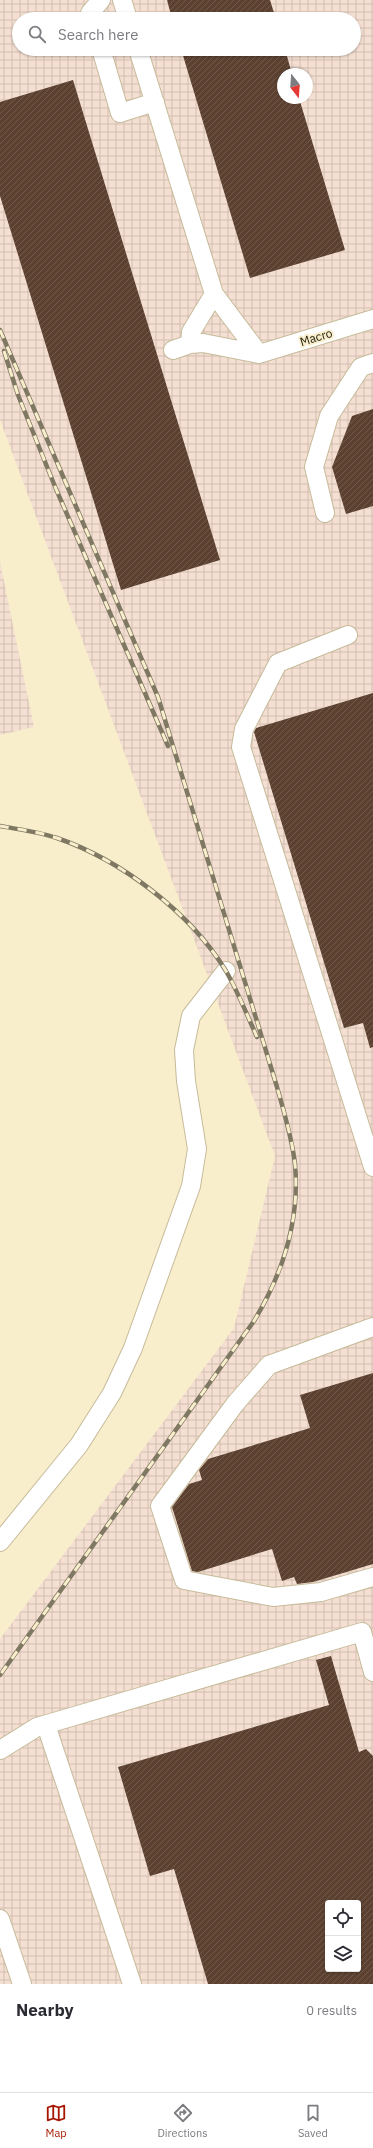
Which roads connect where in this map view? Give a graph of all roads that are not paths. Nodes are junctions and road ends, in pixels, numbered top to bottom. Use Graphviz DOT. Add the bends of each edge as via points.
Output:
graph roads {
  1 [pos="101,0"];
  2 [pos="122,0"];
  3 [pos="91,12"];
  4 [pos="126,12"];
  5 [pos="103,56"];
  6 [pos="140,56"];
  7 [pos="155,102"];
  8 [pos="214,294"];
  9 [pos="373,319"];
  10 [pos="190,344"];
  11 [pos="173,350"];
  12 [pos="259,354"];
  13 [pos="373,363"];
  14 [pos="325,513"];
  15 [pos="348,635"];
  16 [pos="226,971"];
  17 [pos="373,1168"];
  18 [pos="373,1327"];
  19 [pos="0,1542"];
  20 [pos="373,1577"];
  21 [pos="368,1630"];
  22 [pos="373,1672"];
  23 [pos="46,1725"];
  24 [pos="0,1750"];
  25 [pos="0,1919"];
  26 [pos="22,1984"];
  27 [pos="132,1984"];
  1 -- 3 [label="street"];
  2 -- 4 [label="street"];
  5 -- 7 [label="street" via="120,113"];
  6 -- 7 [label="street"];
  7 -- 8 [label="street"];
  8 -- 10 [label="street" via="191,332"];
  8 -- 12 [label="street"];
  9 -- 12 [label="street, Macro"];
  10 -- 11 [label="street"];
  10 -- 12 [label="street" via="203,343"];
  13 -- 14 [label="street" via="361,368 329,416 314,467"];
  15 -- 17 [label="street" via="278,663 244,729 241,747"];
  16 -- 19 [label="street" via="191,1016 184,1050 186,1081 197,1148 191,1186 132,1348 112,1393 80,1445"];
  18 -- 20 [label="street" via="269,1365 235,1404 160,1506 184,1580 273,1597 321,1592"];
  21 -- 22 [label="street"];
  21 -- 23 [label="street"];
  23 -- 24 [label="street" via="37,1727"];
  23 -- 27 [label="street"];
  25 -- 26 [label="street"];
}
